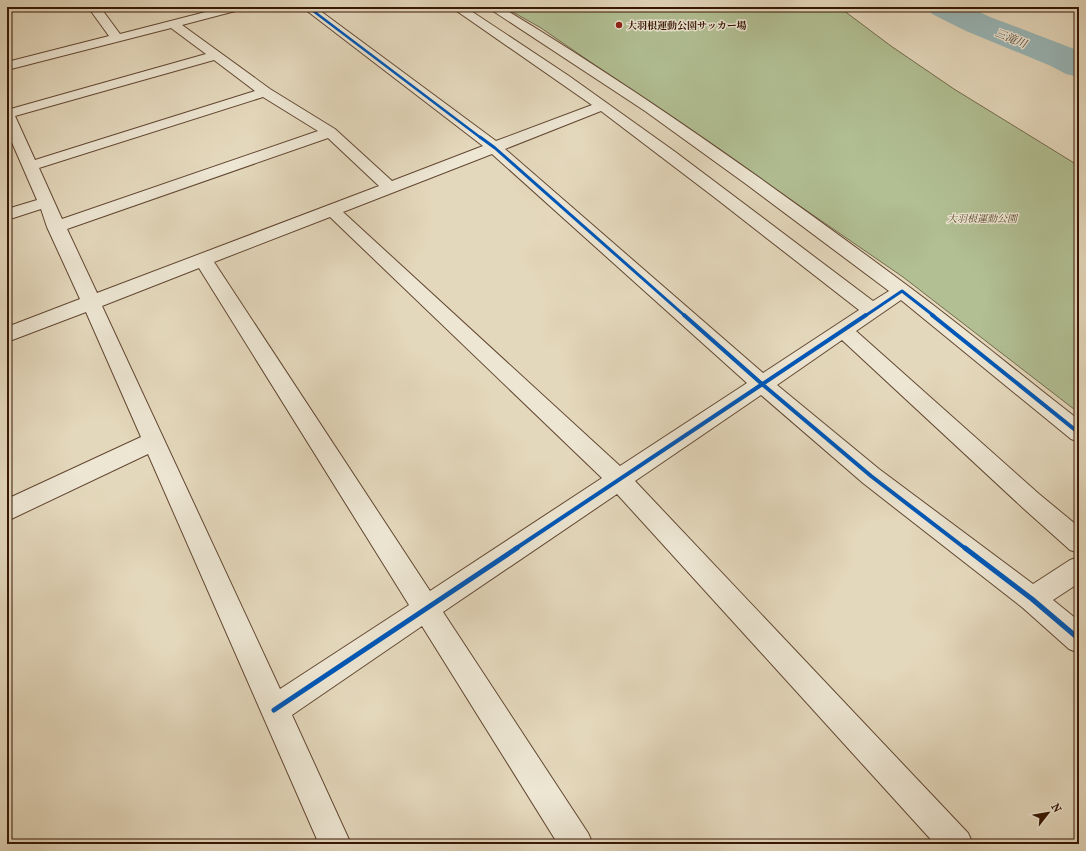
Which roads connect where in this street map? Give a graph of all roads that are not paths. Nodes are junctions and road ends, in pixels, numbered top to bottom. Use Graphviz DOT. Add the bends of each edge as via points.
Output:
graph roads {
  1 [pos="19,7"];
  2 [pos="94,7"];
  3 [pos="239,7"];
  4 [pos="308,7"];
  5 [pos="457,7"];
  6 [pos="493,7"];
  7 [pos="7,10"];
  8 [pos="173,24"];
  9 [pos="117,38"];
  10 [pos="215,56"];
  11 [pos="7,66"];
  12 [pos="265,92"];
  13 [pos="602,106"];
  14 [pos="7,115"];
  15 [pos="330,132"];
  16 [pos="495,148"];
  17 [pos="30,166"];
  18 [pos="390,188"];
  19 [pos="46,202"];
  20 [pos="333,210"];
  21 [pos="7,215"];
  22 [pos="56,226"];
  23 [pos="203,260"];
  24 [pos="902,291"];
  25 [pos="91,303"];
  26 [pos="873,312"];
  27 [pos="843,330"];
  28 [pos="7,336"];
  29 [pos="762,384"];
  30 [pos="1079,433"];
  31 [pos="155,441"];
  32 [pos="619,480"];
  33 [pos="7,510"];
  34 [pos="1079,542"];
  35 [pos="1079,569"];
  36 [pos="1032,599"];
  37 [pos="426,608"];
  38 [pos="1079,639"];
  39 [pos="274,710"];
  40 [pos="335,844"];
  41 [pos="577,844"];
  42 [pos="957,844"];
  1 -- 7 [label="street"];
  2 -- 9 [label="street"];
  3 -- 8 [label="street"];
  4 -- 16 [label="street"];
  5 -- 13 [label="street"];
  6 -- 24 [label="street" via="631,96"];
  8 -- 9 [label="street"];
  8 -- 10 [label="street"];
  9 -- 11 [label="street"];
  10 -- 12 [label="street"];
  10 -- 14 [label="street"];
  12 -- 15 [label="street"];
  12 -- 17 [label="street"];
  13 -- 16 [label="street"];
  13 -- 26 [label="street"];
  14 -- 17 [label="street"];
  15 -- 18 [label="street"];
  15 -- 22 [label="street"];
  16 -- 18 [label="street"];
  16 -- 29 [label="street"];
  17 -- 19 [label="street"];
  18 -- 20 [label="street"];
  19 -- 21 [label="street"];
  19 -- 22 [label="street"];
  20 -- 23 [label="street"];
  20 -- 32 [label="street"];
  22 -- 25 [label="street"];
  23 -- 25 [label="street"];
  23 -- 37 [label="street"];
  24 -- 26 [label="street"];
  24 -- 30 [label="street"];
  25 -- 28 [label="street"];
  25 -- 31 [label="street"];
  26 -- 27 [label="street"];
  27 -- 29 [label="street"];
  27 -- 34 [label="street"];
  29 -- 32 [label="street"];
  29 -- 36 [label="street" via="871,476"];
  31 -- 33 [label="street"];
  31 -- 39 [label="street"];
  32 -- 37 [label="street"];
  32 -- 42 [label="street"];
  35 -- 36 [label="street"];
  36 -- 38 [label="street"];
  37 -- 39 [label="street"];
  37 -- 41 [label="street"];
  39 -- 40 [label="street"];
}
